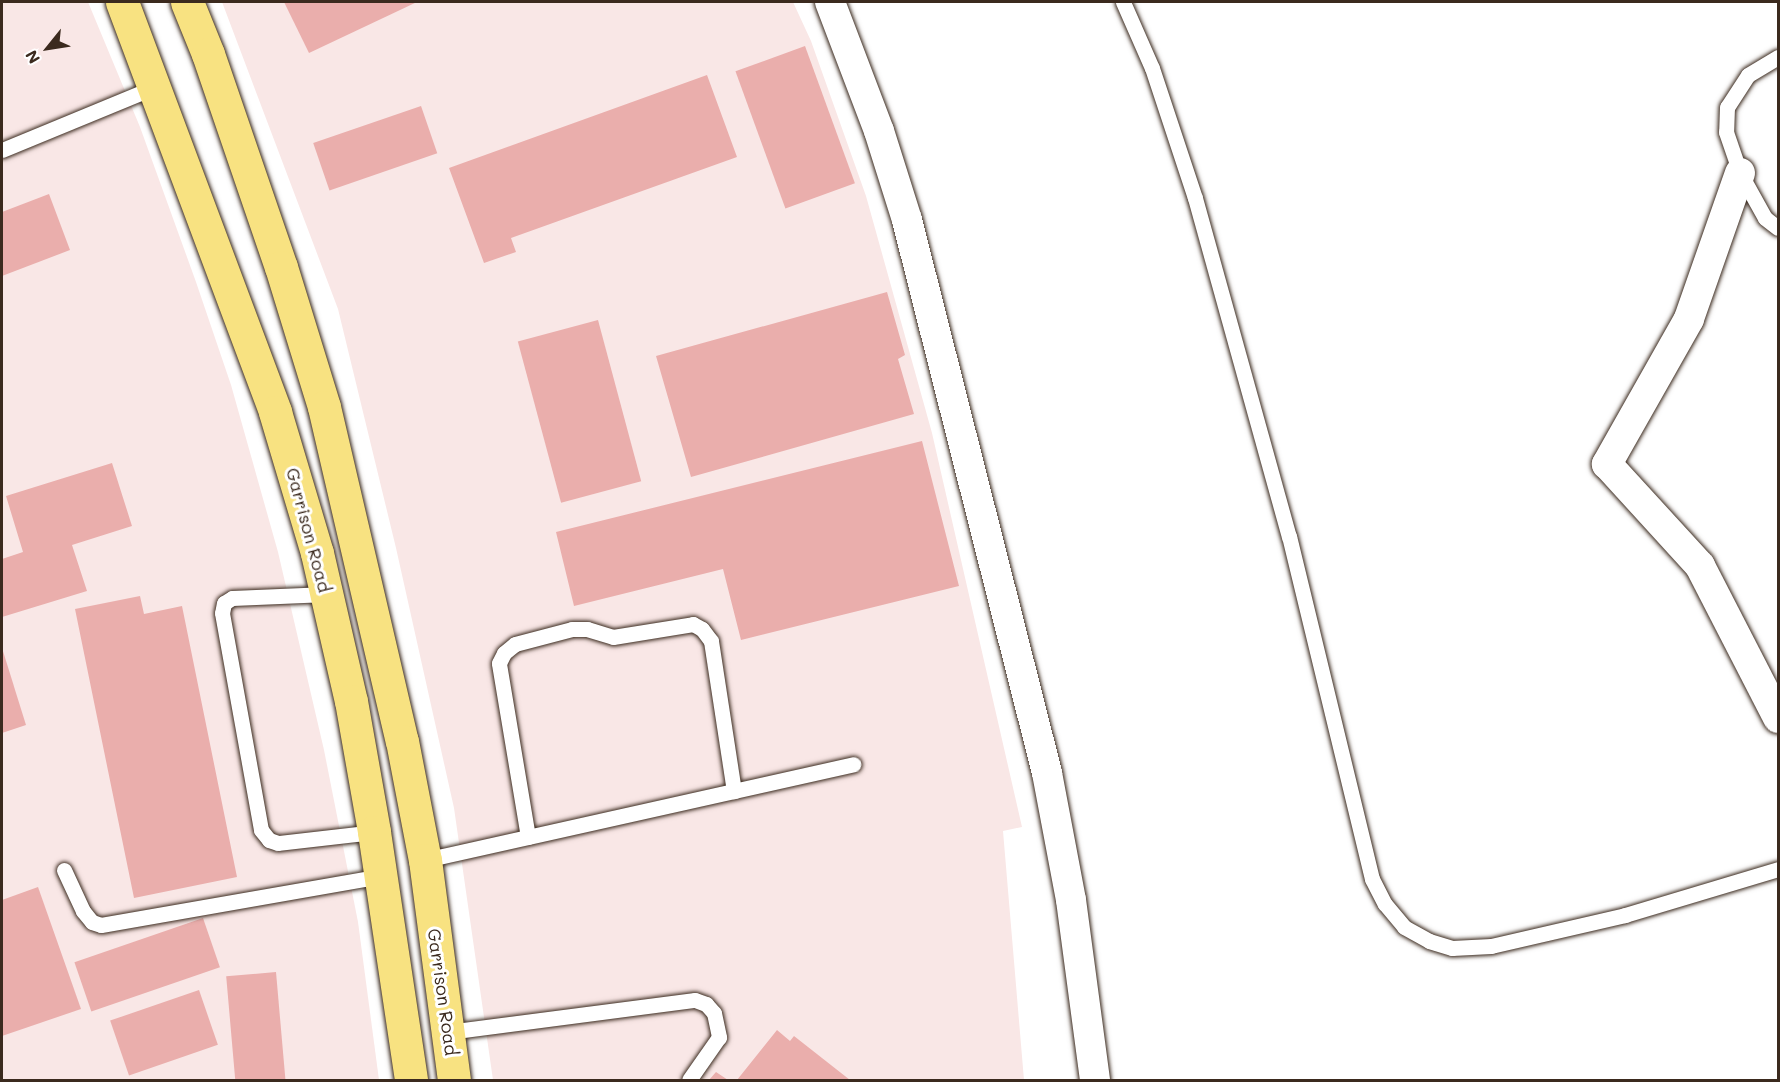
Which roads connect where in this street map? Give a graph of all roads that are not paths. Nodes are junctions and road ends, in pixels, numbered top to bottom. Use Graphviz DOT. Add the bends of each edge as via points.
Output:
graph roads {
  1 [pos="122,2"];
  2 [pos="187,2"];
  3 [pos="830,2"];
  4 [pos="1123,2"];
  5 [pos="1779,57"];
  6 [pos="155,87"];
  7 [pos="2,150"];
  8 [pos="1740,173"];
  9 [pos="1779,228"];
  10 [pos="327,594"];
  11 [pos="1779,718"];
  12 [pos="853,764"];
  13 [pos="735,791"];
  14 [pos="374,832"];
  15 [pos="528,837"];
  16 [pos="425,860"];
  17 [pos="1779,869"];
  18 [pos="64,870"];
  19 [pos="381,876"];
  20 [pos="448,1032"];
  21 [pos="411,1080"];
  22 [pos="454,1080"];
  23 [pos="689,1080"];
  24 [pos="1095,1080"];
  1 -- 6 [label="main road, Garrison Road"];
  2 -- 16 [label="main road, Garrison Road" via="277,256 324,407 402,741"];
  3 -- 24 [label="street" via="879,130 907,220 1047,773 1071,900"];
  4 -- 17 [label="lane" via="1152,68 1195,198 1289,536 1372,879 1384,904 1404,927 1429,941 1452,948 1491,946 1625,915"];
  5 -- 8 [label="lane" via="1748,75 1727,107 1726,132"];
  6 -- 7 [label="lane"];
  6 -- 10 [label="main road, Garrison Road" via="274,412"];
  8 -- 9 [label="lane" via="1765,218"];
  8 -- 11 [label="street" via="1689,319 1607,464 1700,566"];
  10 -- 14 [label="main road, Garrison Road"];
  10 -- 14 [label="lane" via="232,598 224,603 222,612 261,830 268,840 278,843"];
  12 -- 13 [label="lane"];
  13 -- 15 [label="lane"];
  13 -- 15 [label="lane" via="711,641 702,629 693,624 613,636 587,628 573,629 515,644 504,653 500,663"];
  14 -- 19 [label="main road, Garrison Road"];
  15 -- 16 [label="lane"];
  16 -- 20 [label="main road, Garrison Road"];
  18 -- 19 [label="lane" via="83,911 92,922 101,925"];
  19 -- 21 [label="main road, Garrison Road"];
  20 -- 22 [label="main road, Garrison Road"];
  20 -- 23 [label="lane" via="696,1000 714,1013 719,1037"];
}
